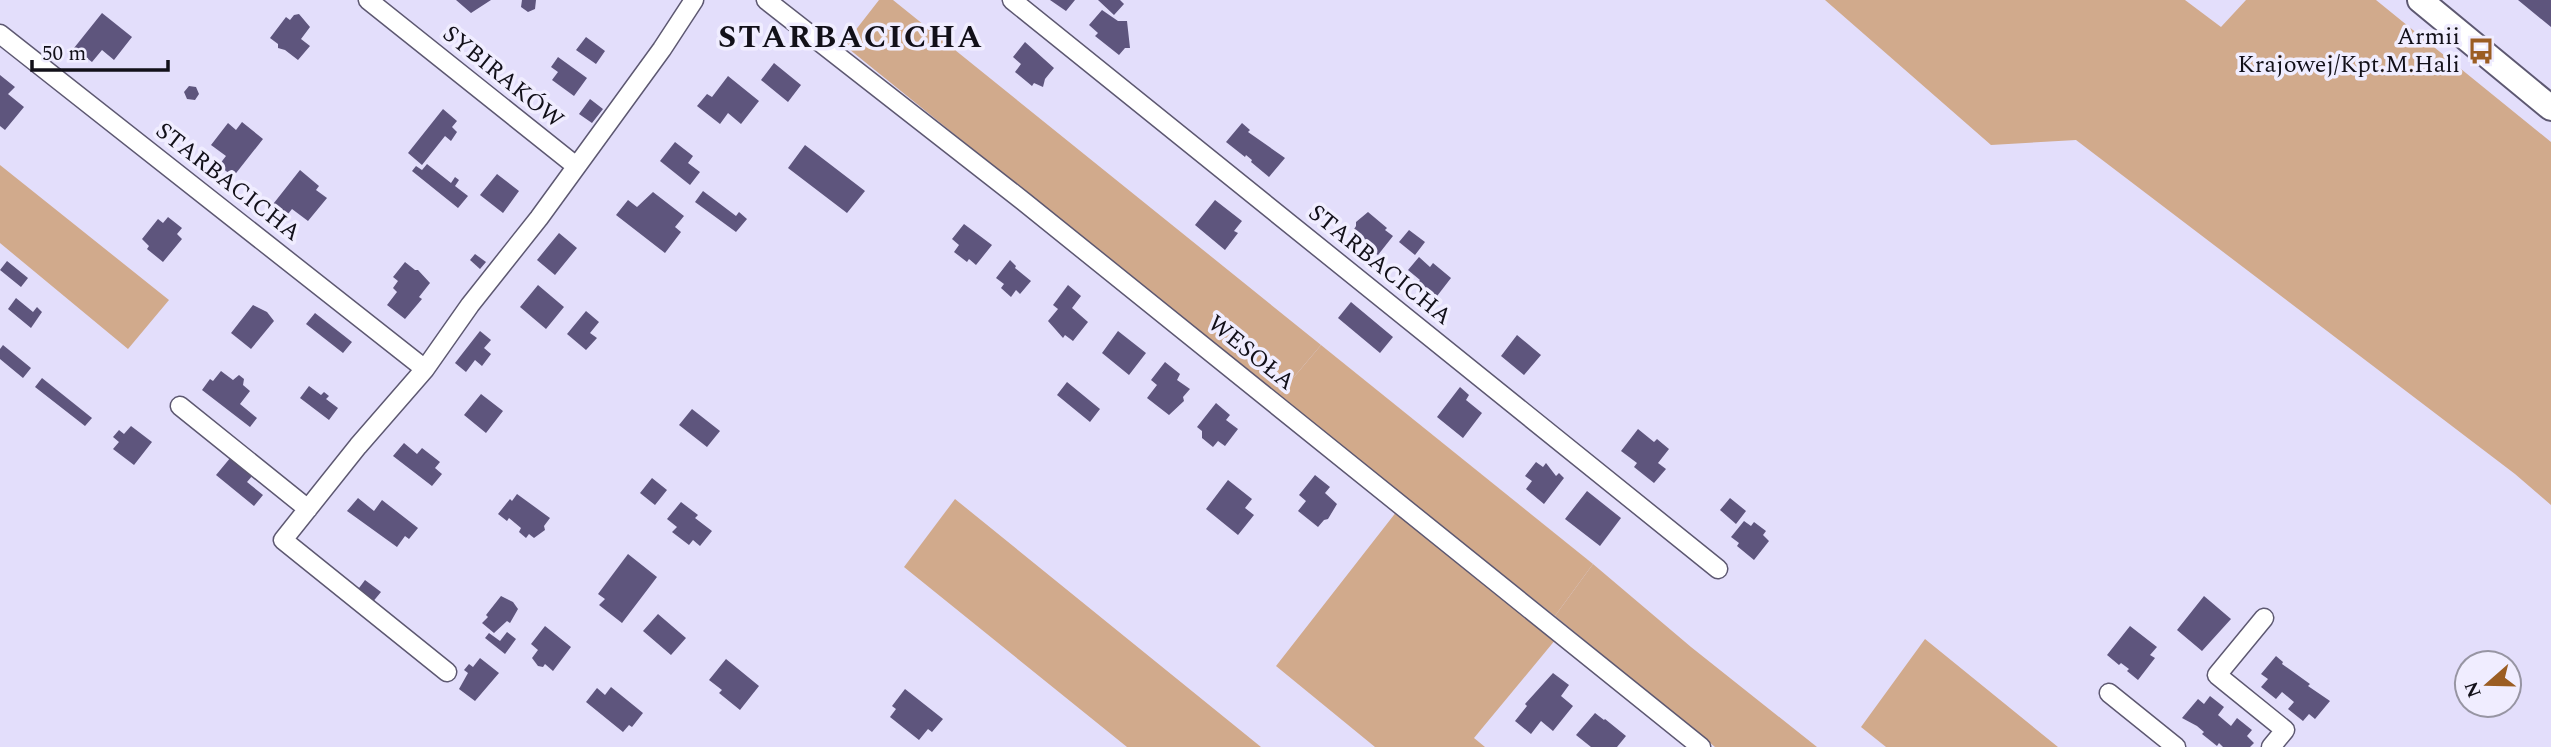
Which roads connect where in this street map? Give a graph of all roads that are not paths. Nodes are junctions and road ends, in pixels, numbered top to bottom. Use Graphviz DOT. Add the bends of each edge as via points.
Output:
graph roads {
  1 [pos="368,0"];
  2 [pos="694,0"];
  3 [pos="766,0"];
  4 [pos="1012,0"];
  5 [pos="2420,0"];
  6 [pos="0,34"];
  7 [pos="2551,108"];
  8 [pos="576,166"];
  9 [pos="425,369"];
  10 [pos="180,406"];
  11 [pos="308,509"];
  12 [pos="1718,569"];
  13 [pos="2263,618"];
  14 [pos="447,672"];
  15 [pos="2109,693"];
  16 [pos="1701,747"];
  17 [pos="2176,747"];
  18 [pos="2271,747"];
  1 -- 8 [label="street, SYBIRAKÓW"];
  2 -- 8 [label="street"];
  3 -- 16 [label="street, WESOŁA"];
  4 -- 12 [label="street, STARBACICHA"];
  5 -- 7 [label="street"];
  6 -- 9 [label="street, STARBACICHA"];
  8 -- 9 [label="street"];
  9 -- 11 [label="street"];
  10 -- 11 [label="street"];
  11 -- 14 [label="street" via="283,540"];
  13 -- 18 [label="street" via="2217,675 2285,730"];
  15 -- 17 [label="street"];
}
